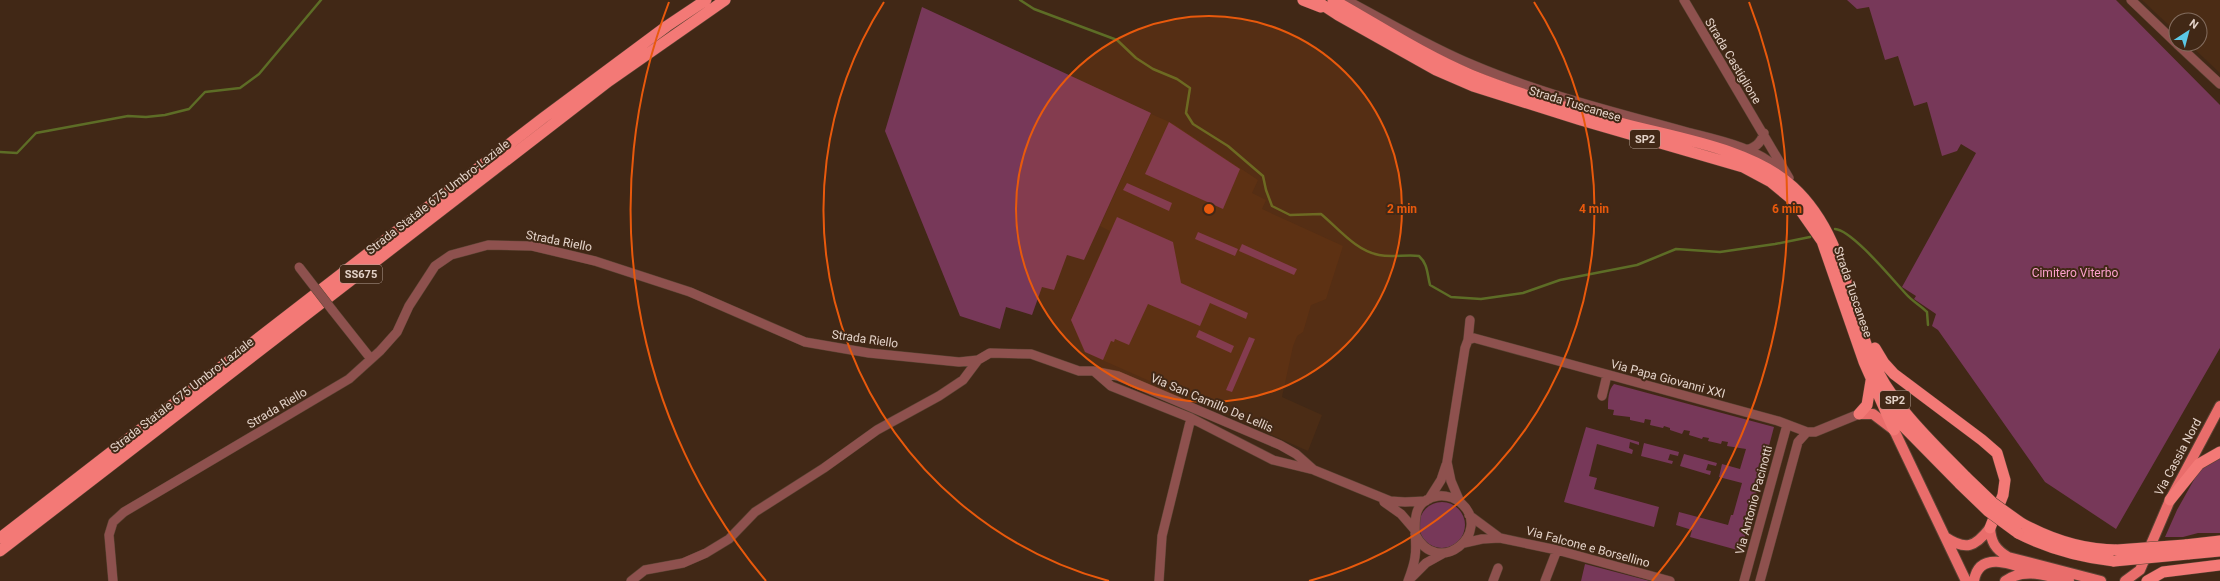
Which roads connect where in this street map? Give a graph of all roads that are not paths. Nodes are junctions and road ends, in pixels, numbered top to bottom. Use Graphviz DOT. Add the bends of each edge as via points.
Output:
graph roads {
  1 [pos="706,0"];
  2 [pos="725,0"];
  3 [pos="1303,0"];
  4 [pos="1315,0"];
  5 [pos="1346,0"];
  6 [pos="1684,0"];
  7 [pos="2131,0"];
  8 [pos="1331,5"];
  9 [pos="2168,35"];
  10 [pos="2186,52"];
  11 [pos="2220,84"];
  12 [pos="1764,133"];
  13 [pos="1744,150"];
  14 [pos="1778,170"];
  15 [pos="1791,182"];
  16 [pos="299,267"];
  17 [pos="1854,303"];
  18 [pos="1470,320"];
  19 [pos="1468,340"];
  20 [pos="371,359"];
  21 [pos="979,360"];
  22 [pos="1094,371"];
  23 [pos="1607,375"];
  24 [pos="1871,381"];
  25 [pos="1877,393"];
  26 [pos="1602,396"];
  27 [pos="2220,407"];
  28 [pos="1859,414"];
  29 [pos="1191,418"];
  30 [pos="1787,425"];
  31 [pos="1894,430"];
  32 [pos="1807,432"];
  33 [pos="2220,452"];
  34 [pos="1447,462"];
  35 [pos="1314,470"];
  36 [pos="1771,480"];
  37 [pos="1963,481"];
  38 [pos="1785,484"];
  39 [pos="1375,496"];
  40 [pos="1428,500"];
  41 [pos="2170,500"];
  42 [pos="1461,503"];
  43 [pos="1469,515"];
  44 [pos="2161,520"];
  45 [pos="1990,528"];
  46 [pos="1415,532"];
  47 [pos="1945,537"];
  48 [pos="0,538"];
  49 [pos="1500,538"];
  50 [pos="2220,540"];
  51 [pos="1464,544"];
  52 [pos="2187,549"];
  53 [pos="1557,550"];
  54 [pos="2220,551"];
  55 [pos="0,552"];
  56 [pos="1444,553"];
  57 [pos="1748,565"];
  58 [pos="2220,565"];
  59 [pos="1498,568"];
  60 [pos="1763,569"];
  61 [pos="2036,573"];
  62 [pos="113,581"];
  63 [pos="631,581"];
  64 [pos="1159,581"];
  65 [pos="1408,581"];
  66 [pos="1493,581"];
  67 [pos="1545,581"];
  68 [pos="1670,581"];
  69 [pos="1744,581"];
  70 [pos="1760,581"];
  71 [pos="1966,581"];
  72 [pos="1974,581"];
  73 [pos="2005,581"];
  74 [pos="2069,581"];
  75 [pos="2101,581"];
  76 [pos="2125,581"];
  77 [pos="2142,581"];
  78 [pos="2147,581"];
  1 -- 48 [label="highway, Strada Statale 675 Umbro-Laziale / SS675" via="543,118"];
  2 -- 55 [label="highway, Strada Statale 675 Umbro-Laziale / SS675" via="604,85"];
  3 -- 8 [label="highway"];
  4 -- 8 [label="highway, Strada Tuscanese / SP2"];
  5 -- 13 [label="street, Strada Tuscanese" via="1445,53 1486,71"];
  6 -- 12 [label="street, Strada Castiglione"];
  7 -- 9 [label="street"];
  8 -- 15 [label="highway, Strada Tuscanese / SP2" via="1470,74 1601,117 1722,150 1755,163"];
  8 -- 24 [label="highway, Strada Tuscanese / SP2" via="1436,70 1472,86 1743,167 1771,182 1794,201 1822,241"];
  10 -- 11 [label="street"];
  12 -- 13 [label="street" via="1757,145"];
  12 -- 15 [label="street, Strada Castiglione"];
  13 -- 14 [label="street, Strada Tuscanese" via="1766,160"];
  15 -- 17 [label="highway, Strada Tuscanese / SP2" via="1830,236"];
  16 -- 20 [label="street, bridge"];
  17 -- 37 [label="highway, SP2" via="1871,355 1889,392"];
  17 -- 45 [label="highway" via="1884,363 1894,374 1996,453 2005,480 2003,495"];
  18 -- 19 [label="street"];
  19 -- 23 [label="street, Via Papa Giovanni XXI" via="1474,338"];
  19 -- 34 [label="street" via="1464,348"];
  20 -- 21 [label="street, Strada Riello" via="397,332 413,300 435,266 451,255 488,245 532,246 595,261 690,292 805,342 869,353 959,362"];
  20 -- 62 [label="street, Strada Riello" via="349,379 124,512 113,522 109,535"];
  21 -- 22 [label="street, Via San Camillo De Lellis" via="990,353 1031,354 1079,371"];
  21 -- 63 [label="street" via="963,380 877,430 755,512 718,546 683,563 645,570"];
  22 -- 29 [label="street, Via San Camillo De Lellis" via="1111,386"];
  22 -- 35 [label="street, Via San Camillo De Lellis" via="1118,376 1280,445 1296,454"];
  23 -- 26 [label="street"];
  23 -- 30 [label="street, Via Papa Giovanni XXI"];
  24 -- 25 [label="highway, Strada Tuscanese / SP2"];
  24 -- 28 [label="highway" via="1867,405"];
  25 -- 31 [label="highway, SP2"];
  25 -- 37 [label="highway, SP2" via="1900,423"];
  27 -- 41 [label="main road, Via Cassia Nord"];
  28 -- 31 [label="main road" via="1873,414"];
  28 -- 32 [label="street" via="1815,432"];
  29 -- 35 [label="street, Via San Camillo De Lellis" via="1273,460"];
  29 -- 64 [label="street" via="1162,536"];
  30 -- 32 [label="street, Via Papa Giovanni XXI"];
  30 -- 36 [label="street, Via Antonio Pacinotti"];
  31 -- 47 [label="main road, SP2"];
  32 -- 38 [label="street" via="1798,442"];
  33 -- 41 [label="highway" via="2199,464"];
  34 -- 40 [label="street" via="1441,480"];
  34 -- 42 [label="street" via="1451,482"];
  35 -- 39 [label="street, Via San Camillo De Lellis"];
  36 -- 38 [label="street"];
  36 -- 57 [label="street, Via Antonio Pacinotti"];
  37 -- 52 [label="highway, SP2, bridge" via="1993,503 2039,544 2055,549 2084,557"];
  38 -- 60 [label="street"];
  39 -- 40 [label="street, Via San Camillo De Lellis" via="1390,501"];
  39 -- 46 [label="street, Via San Camillo De Lellis" via="1395,509"];
  40 -- 42 [label="street" via="1443,496"];
  40 -- 46 [label="street" via="1417,512"];
  41 -- 44 [label="main road, Via Cassia Nord"];
  42 -- 43 [label="street"];
  43 -- 49 [label="street, Via Falcone e Borsellino"];
  43 -- 51 [label="street" via="1470,530"];
  44 -- 76 [label="main road, Via Cassia Nord" via="2140,570"];
  44 -- 77 [label="main road, Via Cassia Nord"];
  45 -- 47 [label="main road" via="1980,541 1971,546 1962,546"];
  45 -- 75 [label="main road" via="1996,550 2008,557"];
  46 -- 56 [label="street" via="1418,540 1430,550"];
  46 -- 65 [label="street" via="1415,557"];
  47 -- 71 [label="main road, SP2"];
  49 -- 51 [label="street, Via Falcone e Borsellino"];
  49 -- 53 [label="street, Via Falcone e Borsellino"];
  50 -- 52 [label="highway, SP2"];
  51 -- 56 [label="street" via="1452,552"];
  52 -- 54 [label="highway, SP2"];
  53 -- 67 [label="street"];
  53 -- 68 [label="street, Via Falcone e Borsellino"];
  56 -- 65 [label="street" via="1426,563"];
  57 -- 60 [label="street"];
  57 -- 69 [label="street, Via Antonio Pacinotti"];
  58 -- 78 [label="highway" via="2163,572"];
  59 -- 66 [label="street"];
  60 -- 70 [label="street"];
  61 -- 72 [label="main road" via="2014,564 1997,561 1979,568"];
  61 -- 73 [label="main road" via="2021,574"];
  61 -- 74 [label="main road"];
}
